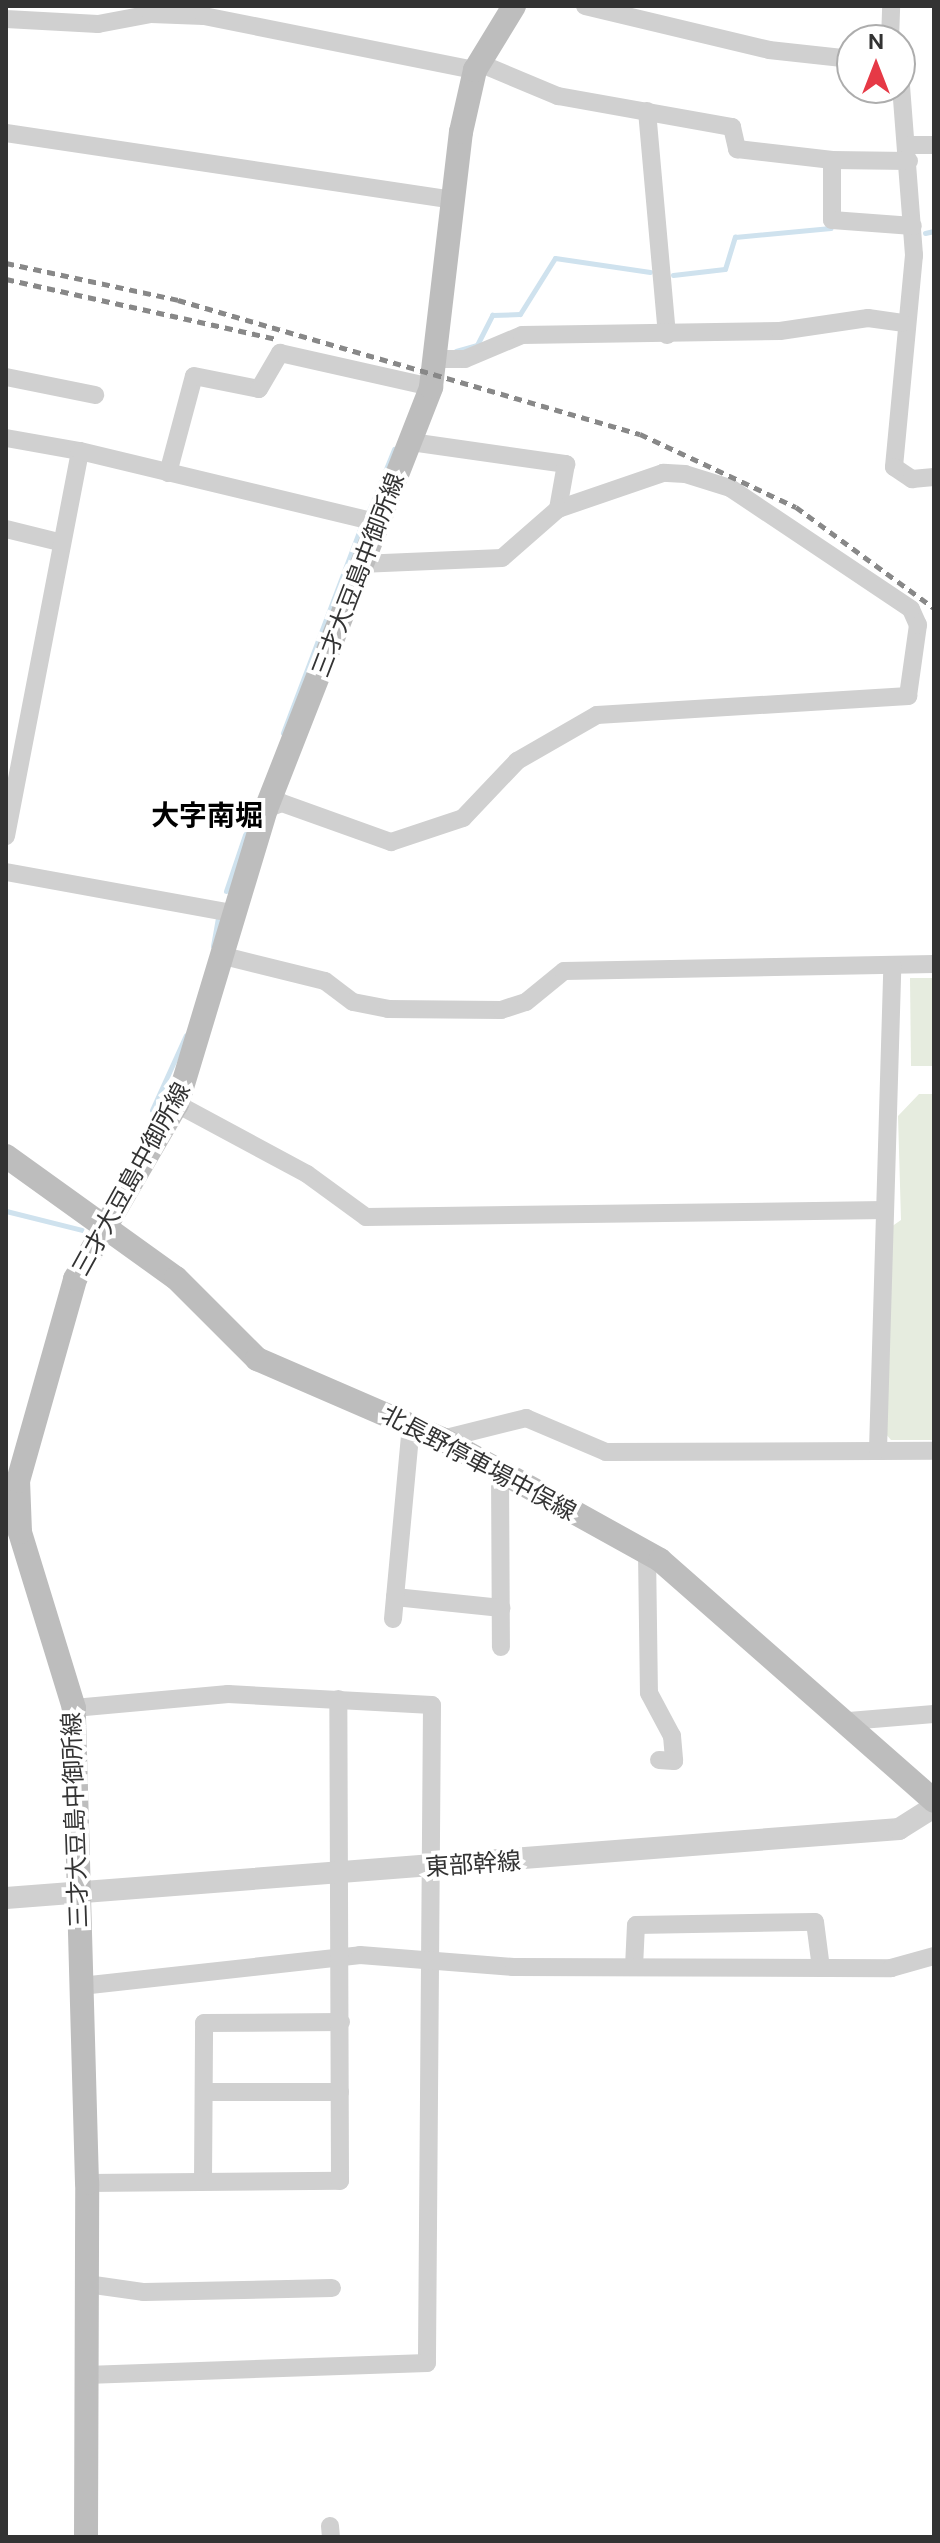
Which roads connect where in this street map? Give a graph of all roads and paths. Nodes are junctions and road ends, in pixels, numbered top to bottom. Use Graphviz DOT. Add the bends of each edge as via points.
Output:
graph roads {
  1 [pos="514,6"];
  2 [pos="585,6"];
  3 [pos="627,10"];
  4 [pos="6,19"];
  5 [pos="836,57"];
  6 [pos="477,66"];
  7 [pos="903,104"];
  8 [pos="647,111"];
  9 [pos="6,133"];
  10 [pos="934,145"];
  11 [pos="909,153"];
  12 [pos="832,160"];
  13 [pos="453,200"];
  14 [pos="913,226"];
  15 [pos="903,323"];
  16 [pos="667,335"];
  17 [pos="438,359"];
  18 [pos="6,377"];
  19 [pos="431,387"];
  20 [pos="95,395"];
  21 [pos="6,438"];
  22 [pos="411,442"];
  23 [pos="80,451"];
  24 [pos="168,473"];
  25 [pos="934,477"];
  26 [pos="558,509"];
  27 [pos="375,522"];
  28 [pos="6,529"];
  29 [pos="59,542"];
  30 [pos="360,564"];
  31 [pos="266,809"];
  32 [pos="6,836"];
  33 [pos="6,872"];
  34 [pos="232,913"];
  35 [pos="224,956"];
  36 [pos="934,964"];
  37 [pos="892,966"];
  38 [pos="177,1104"];
  39 [pos="6,1156"];
  40 [pos="885,1210"];
  41 [pos="108,1227"];
  42 [pos="411,1425"];
  43 [pos="442,1439"];
  44 [pos="878,1450"];
  45 [pos="934,1451"];
  46 [pos="500,1471"];
  47 [pos="11,1509"];
  48 [pos="647,1553"];
  49 [pos="395,1597"];
  50 [pos="501,1608"];
  51 [pos="393,1619"];
  52 [pos="501,1647"];
  53 [pos="338,1699"];
  54 [pos="74,1708"];
  55 [pos="934,1714"];
  56 [pos="849,1721"];
  57 [pos="659,1760"];
  58 [pos="934,1801"];
  59 [pos="934,1807"];
  60 [pos="431,1867"];
  61 [pos="341,1873"];
  62 [pos="76,1893"];
  63 [pos="6,1898"];
  64 [pos="343,1956"];
  65 [pos="934,1956"];
  66 [pos="434,1961"];
  67 [pos="634,1967"];
  68 [pos="821,1968"];
  69 [pos="81,1986"];
  70 [pos="341,2022"];
  71 [pos="205,2092"];
  72 [pos="340,2092"];
  73 [pos="203,2181"];
  74 [pos="87,2183"];
  75 [pos="87,2284"];
  76 [pos="332,2288"];
  77 [pos="86,2375"];
  78 [pos="86,2537"];
  1 -- 6 [label="main road, 三才大豆島中御所線"];
  2 -- 3 [label="street"];
  3 -- 5 [label="street" via="769,50"];
  4 -- 6 [label="street" via="98,24 151,14 204,16"];
  6 -- 8 [label="street" via="558,96"];
  6 -- 13 [label="main road, 三才大豆島中御所線"];
  7 -- 11 [label="street"];
  8 -- 12 [label="street" via="732,127 737,149"];
  8 -- 16 [label="street"];
  9 -- 13 [label="street"];
  10 -- 11 [label="street"];
  11 -- 12 [label="street"];
  11 -- 14 [label="street"];
  12 -- 14 [label="street" via="832,220"];
  13 -- 17 [label="main road, 三才大豆島中御所線"];
  14 -- 15 [label="street"];
  15 -- 16 [label="street" via="868,318 780,331"];
  15 -- 25 [label="street" via="906,369 894,467 912,479"];
  16 -- 17 [label="street" via="522,335 465,359"];
  17 -- 19 [label="main road, 三才大豆島中御所線"];
  18 -- 20 [label="street"];
  19 -- 22 [label="main road, 三才大豆島中御所線"];
  19 -- 24 [label="street" via="280,353 259,389 194,376"];
  21 -- 23 [label="street"];
  22 -- 26 [label="street" via="566,464"];
  22 -- 27 [label="main road, 三才大豆島中御所線"];
  23 -- 24 [label="street"];
  23 -- 29 [label="street"];
  24 -- 27 [label="street"];
  26 -- 30 [label="street" via="502,558"];
  26 -- 31 [label="street" via="663,473 730,488 911,609 918,625 908,696 597,715 517,761 463,818 391,842 282,803"];
  27 -- 30 [label="main road, 三才大豆島中御所線"];
  28 -- 29 [label="street"];
  29 -- 32 [label="street"];
  30 -- 31 [label="main road, 三才大豆島中御所線"];
  31 -- 34 [label="main road, 三才大豆島中御所線"];
  33 -- 34 [label="street"];
  34 -- 35 [label="main road, 三才大豆島中御所線"];
  35 -- 37 [label="street" via="325,981 353,1002 388,1009 501,1010 526,1002 564,971"];
  35 -- 38 [label="main road, 三才大豆島中御所線"];
  36 -- 37 [label="street"];
  37 -- 40 [label="street"];
  38 -- 40 [label="street" via="307,1174 366,1217"];
  38 -- 41 [label="main road, 三才大豆島中御所線"];
  39 -- 41 [label="main road, 北長野停車場中俣線"];
  40 -- 44 [label="street"];
  41 -- 42 [label="main road, 北長野停車場中俣線" via="176,1278 257,1359"];
  41 -- 47 [label="main road, 三才大豆島中御所線" via="75,1279"];
  42 -- 43 [label="main road, 北長野停車場中俣線"];
  42 -- 49 [label="street"];
  43 -- 44 [label="street" via="526,1418 606,1452"];
  43 -- 46 [label="main road, 北長野停車場中俣線"];
  44 -- 45 [label="street"];
  46 -- 48 [label="main road, 北長野停車場中俣線"];
  46 -- 50 [label="street"];
  47 -- 54 [label="main road, 三才大豆島中御所線"];
  48 -- 56 [label="main road, 北長野停車場中俣線"];
  48 -- 57 [label="street" via="649,1693 672,1736 674,1761"];
  49 -- 50 [label="street"];
  49 -- 51 [label="street"];
  50 -- 52 [label="street"];
  53 -- 54 [label="street" via="228,1694"];
  53 -- 60 [label="street" via="432,1705"];
  53 -- 61 [label="street"];
  54 -- 62 [label="main road, 三才大豆島中御所線"];
  55 -- 56 [label="street"];
  56 -- 58 [label="main road, 北長野停車場中俣線"];
  59 -- 60 [label="street, 東部幹線" via="899,1829"];
  60 -- 61 [label="street, 東部幹線"];
  60 -- 66 [label="street"];
  61 -- 62 [label="street, 東部幹線"];
  61 -- 64 [label="street"];
  62 -- 63 [label="street, 東部幹線"];
  62 -- 69 [label="main road, 三才大豆島中御所線"];
  64 -- 66 [label="street"];
  64 -- 69 [label="street"];
  64 -- 70 [label="street"];
  65 -- 68 [label="street" via="891,1968"];
  66 -- 67 [label="street"];
  66 -- 77 [label="street" via="427,2363"];
  67 -- 68 [label="street"];
  67 -- 68 [label="street" via="636,1925 815,1922"];
  69 -- 74 [label="main road, 三才大豆島中御所線"];
  70 -- 71 [label="street" via="204,2023"];
  70 -- 72 [label="street"];
  71 -- 72 [label="street"];
  71 -- 73 [label="street"];
  72 -- 73 [label="street" via="340,2181"];
  73 -- 74 [label="street"];
  74 -- 75 [label="main road, 三才大豆島中御所線"];
  75 -- 76 [label="street" via="144,2292"];
  75 -- 77 [label="main road, 三才大豆島中御所線"];
  77 -- 78 [label="main road, 三才大豆島中御所線"];
}
